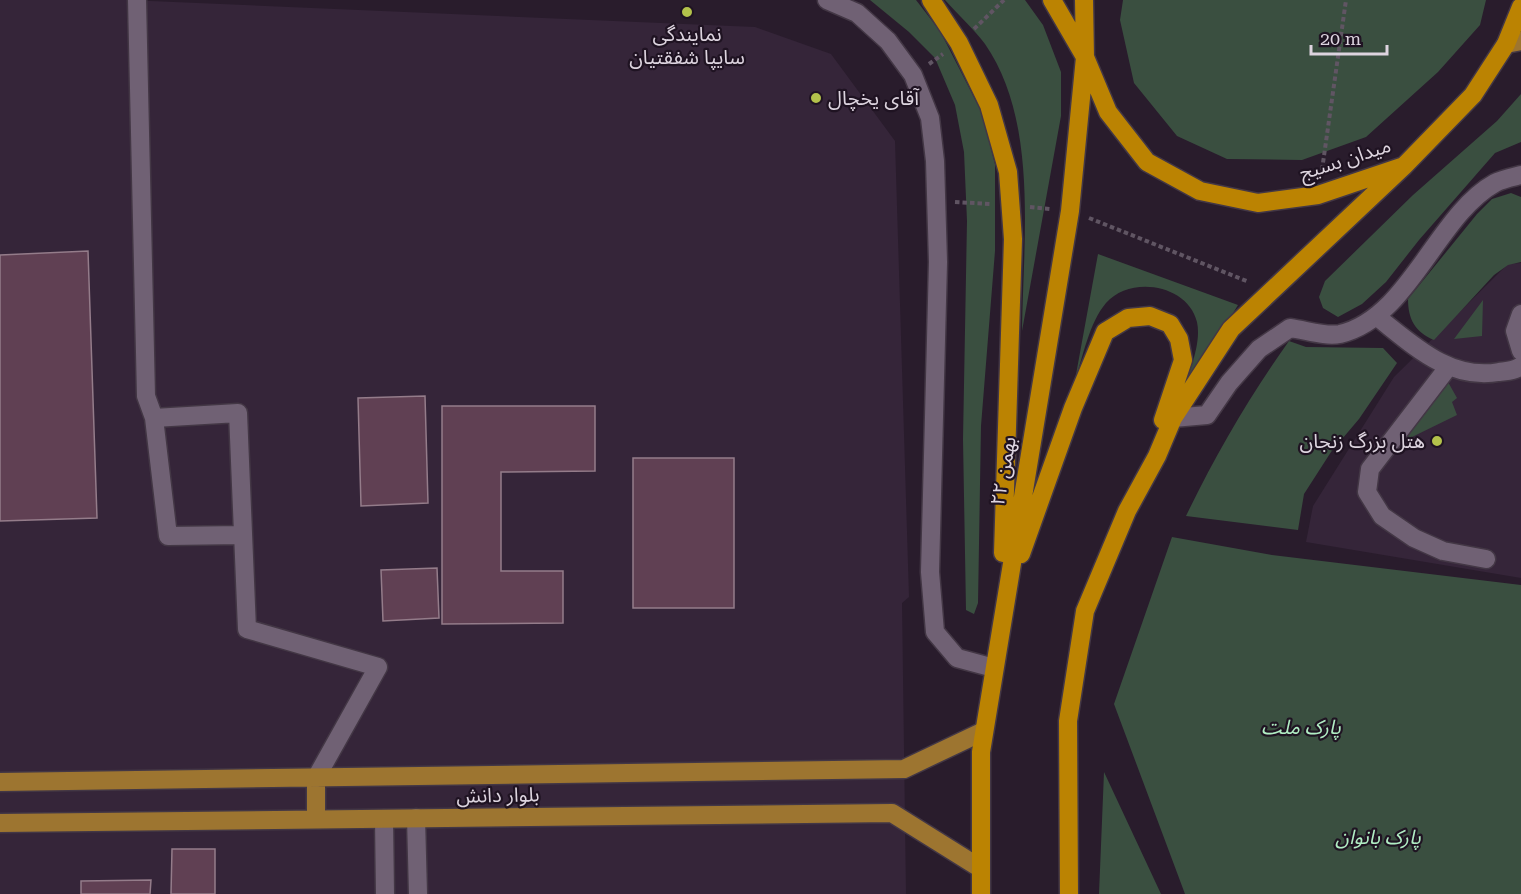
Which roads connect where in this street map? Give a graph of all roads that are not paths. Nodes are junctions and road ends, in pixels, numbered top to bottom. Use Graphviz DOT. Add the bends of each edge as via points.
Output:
graph roads {
  1 [pos="137,0"];
  2 [pos="827,0"];
  3 [pos="931,0"];
  4 [pos="1052,0"];
  5 [pos="1084,0"];
  6 [pos="1521,7"];
  7 [pos="1513,43"];
  8 [pos="1084,57"];
  9 [pos="1404,166"];
  10 [pos="1521,175"];
  11 [pos="1521,314"];
  12 [pos="1376,316"];
  13 [pos="1521,351"];
  14 [pos="1449,366"];
  15 [pos="1521,366"];
  16 [pos="154,418"];
  17 [pos="1173,418"];
  18 [pos="1127,511"];
  19 [pos="242,535"];
  20 [pos="1486,559"];
  21 [pos="1005,599"];
  22 [pos="999,632"];
  23 [pos="994,668"];
  24 [pos="984,731"];
  25 [pos="316,778"];
  26 [pos="0,782"];
  27 [pos="416,818"];
  28 [pos="316,819"];
  29 [pos="384,819"];
  30 [pos="0,823"];
  31 [pos="980,868"];
  32 [pos="385,894"];
  33 [pos="418,894"];
  34 [pos="981,894"];
  35 [pos="1070,894"];
  1 -- 16 [label="street" via="146,396"];
  2 -- 23 [label="street" via="857,13 888,41 914,75 930,117 937,200 937,370 930,572 935,632 957,658"];
  3 -- 22 [label="highway" via="959,43 989,105 1008,172 1013,250"];
  4 -- 8 [label="highway"];
  5 -- 8 [label="highway, میدان بسیج"];
  6 -- 7 [label="highway, میدان بسیج"];
  7 -- 9 [label="highway, میدان بسیج" via="1473,95"];
  8 -- 9 [label="highway, میدان بسیج" via="1108,112 1148,162 1200,191 1258,203 1318,195"];
  8 -- 21 [label="highway, ۲۲ بهمن" via="1070,211"];
  9 -- 17 [label="highway" via="1231,329"];
  10 -- 12 [label="street" via="1496,182 1471,201 1408,283"];
  11 -- 13 [label="street" via="1515,331"];
  12 -- 14 [label="street" via="1432,359"];
  12 -- 17 [label="street" via="1340,334 1290,328 1259,349 1207,414"];
  14 -- 15 [label="street" via="1458,371 1492,374"];
  14 -- 20 [label="street" via="1370,469 1367,492 1382,516 1414,538 1443,550"];
  16 -- 19 [label="street" via="168,536"];
  16 -- 19 [label="street" via="238,413"];
  17 -- 18 [label="highway"];
  18 -- 21 [label="highway" via="1183,360 1179,339 1170,324 1150,316 1128,318 1105,332 1073,408"];
  18 -- 35 [label="highway" via="1085,611 1068,721"];
  19 -- 25 [label="street" via="247,629 378,667"];
  21 -- 22 [label="highway, ۲۲ بهمن"];
  22 -- 23 [label="highway, ۲۲ بهمن"];
  23 -- 24 [label="highway, ۲۲ بهمن"];
  24 -- 25 [label="main road, بلوار دانش" via="904,769"];
  24 -- 31 [label="highway, ۲۲ بهمن"];
  25 -- 26 [label="main road, بلوار دانش"];
  25 -- 28 [label="main road"];
  27 -- 29 [label="main road, بلوار دانش"];
  27 -- 31 [label="main road, بلوار دانش" via="892,813"];
  27 -- 33 [label="street"];
  28 -- 29 [label="main road, بلوار دانش"];
  28 -- 30 [label="main road, بلوار دانش"];
  29 -- 32 [label="street"];
  31 -- 34 [label="highway, ۲۲ بهمن"];
}
